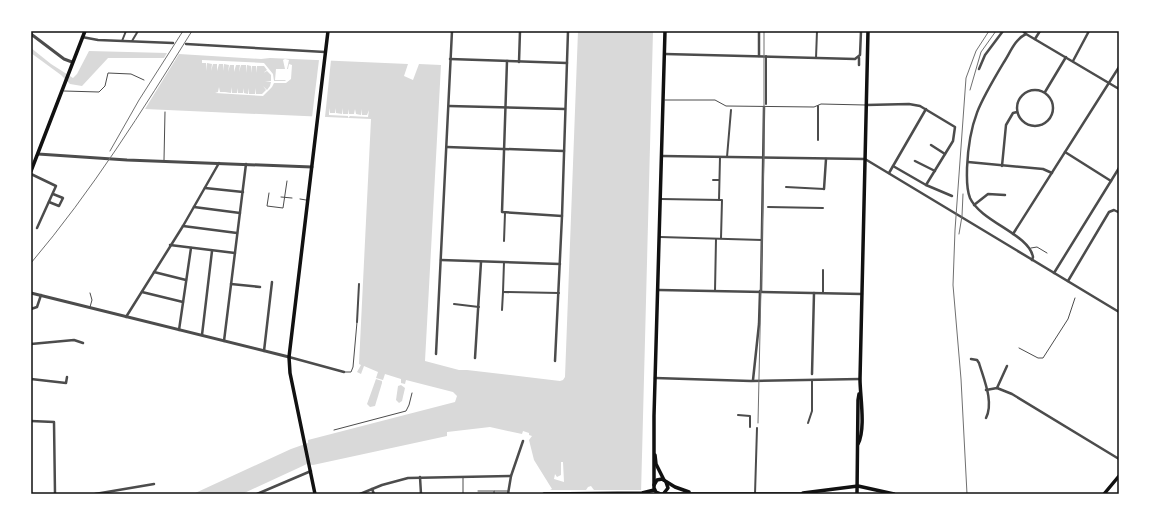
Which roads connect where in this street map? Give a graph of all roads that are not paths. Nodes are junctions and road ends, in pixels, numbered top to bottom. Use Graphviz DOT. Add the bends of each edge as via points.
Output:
graph roads {
  1 [pos="85,31"];
  2 [pos="126,31"];
  3 [pos="138,31"];
  4 [pos="328,31"];
  5 [pos="452,31"];
  6 [pos="520,31"];
  7 [pos="568,31"];
  8 [pos="665,31"];
  9 [pos="759,31"];
  10 [pos="817,31"];
  11 [pos="861,31"];
  12 [pos="868,31"];
  13 [pos="1003,31"];
  14 [pos="1023,31"];
  15 [pos="1040,31"];
  16 [pos="1089,31"];
  17 [pos="31,34"];
  18 [pos="1026,34"];
  19 [pos="82,37"];
  20 [pos="1035,39"];
  21 [pos="122,41"];
  22 [pos="132,41"];
  23 [pos="173,43"];
  24 [pos="186,44"];
  25 [pos="326,52"];
  26 [pos="665,54"];
  27 [pos="759,56"];
  28 [pos="766,56"];
  29 [pos="859,57"];
  30 [pos="1066,57"];
  31 [pos="816,58"];
  32 [pos="450,59"];
  33 [pos="507,61"];
  34 [pos="1073,61"];
  35 [pos="72,62"];
  36 [pos="519,62"];
  37 [pos="566,63"];
  38 [pos="859,65"];
  39 [pos="1119,67"];
  40 [pos="979,69"];
  41 [pos="144,80"];
  42 [pos="1109,83"];
  43 [pos="62,89"];
  44 [pos="1119,89"];
  45 [pos="1045,92"];
  46 [pos="664,100"];
  47 [pos="866,104"];
  48 [pos="449,106"];
  49 [pos="765,106"];
  50 [pos="818,106"];
  51 [pos="506,107"];
  52 [pos="565,109"];
  53 [pos="926,109"];
  54 [pos="731,110"];
  55 [pos="166,112"];
  56 [pos="1017,112"];
  57 [pos="818,140"];
  58 [pos="931,145"];
  59 [pos="447,147"];
  60 [pos="504,149"];
  61 [pos="564,151"];
  62 [pos="1065,152"];
  63 [pos="38,154"];
  64 [pos="946,154"];
  65 [pos="662,156"];
  66 [pos="720,157"];
  67 [pos="727,157"];
  68 [pos="764,158"];
  69 [pos="826,159"];
  70 [pos="865,159"];
  71 [pos="164,161"];
  72 [pos="915,161"];
  73 [pos="968,162"];
  74 [pos="219,163"];
  75 [pos="246,164"];
  76 [pos="893,166"];
  77 [pos="1002,166"];
  78 [pos="312,167"];
  79 [pos="1119,168"];
  80 [pos="935,171"];
  81 [pos="31,173"];
  82 [pos="889,173"];
  83 [pos="1052,173"];
  84 [pos="714,180"];
  85 [pos="719,180"];
  86 [pos="287,181"];
  87 [pos="1111,181"];
  88 [pos="926,185"];
  89 [pos="786,187"];
  90 [pos="205,188"];
  91 [pos="824,189"];
  92 [pos="243,192"];
  93 [pos="269,193"];
  94 [pos="53,194"];
  95 [pos="1005,195"];
  96 [pos="952,196"];
  97 [pos="281,197"];
  98 [pos="285,197"];
  99 [pos="292,198"];
  100 [pos="300,199"];
  101 [pos="661,199"];
  102 [pos="308,200"];
  103 [pos="718,200"];
  104 [pos="49,202"];
  105 [pos="974,205"];
  106 [pos="768,207"];
  107 [pos="194,208"];
  108 [pos="823,208"];
  109 [pos="504,212"];
  110 [pos="1118,212"];
  111 [pos="240,213"];
  112 [pos="562,216"];
  113 [pos="183,226"];
  114 [pos="37,228"];
  115 [pos="237,233"];
  116 [pos="1013,234"];
  117 [pos="660,237"];
  118 [pos="721,238"];
  119 [pos="716,239"];
  120 [pos="763,240"];
  121 [pos="504,241"];
  122 [pos="170,245"];
  123 [pos="191,248"];
  124 [pos="1031,248"];
  125 [pos="212,251"];
  126 [pos="235,253"];
  127 [pos="1047,253"];
  128 [pos="441,260"];
  129 [pos="1032,260"];
  130 [pos="481,262"];
  131 [pos="504,262"];
  132 [pos="560,264"];
  133 [pos="823,270"];
  134 [pos="154,272"];
  135 [pos="1054,273"];
  136 [pos="186,280"];
  137 [pos="1068,281"];
  138 [pos="272,282"];
  139 [pos="231,284"];
  140 [pos="359,284"];
  141 [pos="260,288"];
  142 [pos="659,290"];
  143 [pos="715,291"];
  144 [pos="761,291"];
  145 [pos="142,292"];
  146 [pos="503,292"];
  147 [pos="31,293"];
  148 [pos="90,293"];
  149 [pos="559,293"];
  150 [pos="814,293"];
  151 [pos="823,293"];
  152 [pos="862,294"];
  153 [pos="40,295"];
  154 [pos="1075,298"];
  155 [pos="183,302"];
  156 [pos="454,304"];
  157 [pos="479,306"];
  158 [pos="90,308"];
  159 [pos="31,309"];
  160 [pos="502,310"];
  161 [pos="1119,312"];
  162 [pos="126,317"];
  163 [pos="357,322"];
  164 [pos="179,330"];
  165 [pos="202,335"];
  166 [pos="224,340"];
  167 [pos="83,343"];
  168 [pos="31,344"];
  169 [pos="1019,348"];
  170 [pos="264,351"];
  171 [pos="436,354"];
  172 [pos="289,357"];
  173 [pos="475,358"];
  174 [pos="971,359"];
  175 [pos="555,361"];
  176 [pos="1006,366"];
  177 [pos="344,372"];
  178 [pos="812,374"];
  179 [pos="67,377"];
  180 [pos="31,378"];
  181 [pos="655,378"];
  182 [pos="812,379"];
  183 [pos="860,379"];
  184 [pos="753,381"];
  185 [pos="998,388"];
  186 [pos="986,390"];
  187 [pos="412,393"];
  188 [pos="738,415"];
  189 [pos="986,418"];
  190 [pos="31,422"];
  191 [pos="808,423"];
  192 [pos="750,428"];
  193 [pos="757,428"];
  194 [pos="334,430"];
  195 [pos="524,441"];
  196 [pos="653,443"];
  197 [pos="1119,460"];
  198 [pos="311,471"];
  199 [pos="463,476"];
  200 [pos="511,476"];
  201 [pos="1119,476"];
  202 [pos="420,477"];
  203 [pos="665,480"];
  204 [pos="154,484"];
  205 [pos="858,486"];
  206 [pos="654,488"];
  207 [pos="372,489"];
  208 [pos="478,491"];
  209 [pos="494,491"];
  210 [pos="508,492"];
  211 [pos="648,493"];
  212 [pos="55,494"];
  213 [pos="95,494"];
  214 [pos="100,494"];
  215 [pos="257,494"];
  216 [pos="316,494"];
  217 [pos="360,494"];
  218 [pos="374,494"];
  219 [pos="421,494"];
  220 [pos="463,494"];
  221 [pos="494,494"];
  222 [pos="546,494"];
  223 [pos="642,494"];
  224 [pos="661,494"];
  225 [pos="696,494"];
  226 [pos="755,494"];
  227 [pos="798,494"];
  228 [pos="808,494"];
  229 [pos="857,494"];
  230 [pos="894,494"];
  231 [pos="1104,494"];
  1 -- 19 [label="main road"];
  2 -- 21 [label="street"];
  3 -- 22 [label="street"];
  4 -- 25 [label="main road"];
  5 -- 32 [label="street"];
  6 -- 36 [label="street"];
  7 -- 37 [label="street"];
  8 -- 26 [label="main road"];
  9 -- 27 [label="street"];
  10 -- 31 [label="street"];
  11 -- 29 [label="street"];
  12 -- 47 [label="main road"];
  13 -- 40 [label="street"];
  14 -- 18 [label="street"];
  15 -- 20 [label="street"];
  16 -- 34 [label="street"];
  17 -- 35 [label="street" via="64,59"];
  18 -- 20 [label="street"];
  18 -- 73 [label="street" via="1020,37 1014,46 980,103 972,123"];
  19 -- 21 [label="street"];
  19 -- 35 [label="main road"];
  20 -- 30 [label="street"];
  21 -- 22 [label="street"];
  22 -- 23 [label="street"];
  24 -- 25 [label="street"];
  25 -- 78 [label="main road"];
  26 -- 27 [label="street"];
  26 -- 46 [label="main road"];
  27 -- 28 [label="street"];
  28 -- 31 [label="street"];
  28 -- 49 [label="street"];
  29 -- 31 [label="street"];
  29 -- 38 [label="street"];
  30 -- 34 [label="street"];
  30 -- 45 [label="street"];
  32 -- 33 [label="street"];
  32 -- 48 [label="street"];
  33 -- 36 [label="street"];
  33 -- 51 [label="street"];
  34 -- 42 [label="street"];
  35 -- 43 [label="main road"];
  36 -- 37 [label="street"];
  37 -- 52 [label="street"];
  39 -- 42 [label="street"];
  41 -- 43 [label="lane" via="131,74 108,73 105,86 99,92"];
  42 -- 44 [label="street"];
  42 -- 62 [label="street"];
  43 -- 63 [label="main road"];
  45 -- 56 [label="street" via="1034,89 1023,93 1018,101"];
  45 -- 56 [label="street" via="1053,106 1051,116 1045,123 1028,125"];
  46 -- 49 [label="lane" via="715,100 726,106"];
  46 -- 65 [label="main road"];
  47 -- 50 [label="lane"];
  47 -- 53 [label="street" via="909,104"];
  47 -- 70 [label="main road"];
  48 -- 51 [label="street"];
  48 -- 59 [label="street"];
  49 -- 50 [label="lane"];
  49 -- 68 [label="street"];
  50 -- 57 [label="street"];
  51 -- 52 [label="street"];
  51 -- 60 [label="street"];
  52 -- 61 [label="street"];
  53 -- 64 [label="street" via="955,127 954,141"];
  53 -- 76 [label="street"];
  54 -- 67 [label="street"];
  55 -- 71 [label="lane"];
  56 -- 77 [label="street" via="1013,113 1006,126"];
  58 -- 64 [label="street"];
  59 -- 60 [label="street"];
  59 -- 128 [label="street"];
  60 -- 61 [label="street"];
  60 -- 109 [label="street"];
  61 -- 112 [label="street"];
  62 -- 83 [label="street"];
  62 -- 87 [label="street"];
  63 -- 71 [label="street"];
  63 -- 81 [label="main road"];
  64 -- 80 [label="street"];
  65 -- 66 [label="street"];
  65 -- 101 [label="main road"];
  66 -- 67 [label="street"];
  66 -- 85 [label="street"];
  67 -- 68 [label="street"];
  68 -- 69 [label="street"];
  68 -- 120 [label="street"];
  69 -- 70 [label="street"];
  69 -- 91 [label="street"];
  70 -- 82 [label="street"];
  70 -- 152 [label="main road"];
  71 -- 74 [label="street"];
  72 -- 80 [label="street"];
  73 -- 77 [label="street"];
  73 -- 105 [label="street" via="968,193"];
  74 -- 75 [label="street"];
  74 -- 90 [label="street"];
  75 -- 78 [label="street"];
  75 -- 92 [label="street"];
  76 -- 82 [label="street"];
  76 -- 88 [label="street"];
  77 -- 83 [label="street" via="1043,169"];
  78 -- 102 [label="main road"];
  79 -- 87 [label="street"];
  80 -- 88 [label="street"];
  81 -- 94 [label="street" via="55,184"];
  82 -- 129 [label="street"];
  83 -- 116 [label="street"];
  84 -- 85 [label="street"];
  85 -- 103 [label="street"];
  86 -- 98 [label="lane"];
  87 -- 135 [label="street"];
  88 -- 96 [label="street"];
  89 -- 91 [label="street"];
  90 -- 92 [label="street"];
  90 -- 107 [label="street"];
  92 -- 111 [label="street"];
  93 -- 98 [label="lane" via="268,206 283,208"];
  94 -- 104 [label="street"];
  94 -- 104 [label="street" via="62,198 59,206"];
  95 -- 105 [label="street" via="988,194"];
  97 -- 98 [label="lane"];
  98 -- 99 [label="lane"];
  100 -- 102 [label="lane"];
  101 -- 103 [label="street"];
  101 -- 117 [label="main road"];
  102 -- 172 [label="main road"];
  103 -- 118 [label="street" via="722,200"];
  104 -- 114 [label="street"];
  105 -- 116 [label="street"];
  106 -- 108 [label="street"];
  107 -- 111 [label="street"];
  107 -- 113 [label="street"];
  109 -- 112 [label="street"];
  109 -- 121 [label="street"];
  110 -- 137 [label="street" via="1109,212"];
  111 -- 115 [label="street"];
  112 -- 132 [label="street"];
  113 -- 115 [label="street"];
  113 -- 122 [label="street"];
  115 -- 126 [label="street"];
  116 -- 124 [label="street"];
  117 -- 119 [label="street"];
  117 -- 142 [label="main road"];
  118 -- 119 [label="street"];
  118 -- 120 [label="street"];
  119 -- 143 [label="street"];
  120 -- 144 [label="street"];
  122 -- 123 [label="street"];
  122 -- 134 [label="street"];
  123 -- 125 [label="street"];
  123 -- 136 [label="street"];
  124 -- 127 [label="lane" via="1037,247"];
  124 -- 129 [label="street"];
  125 -- 126 [label="street"];
  125 -- 165 [label="street"];
  126 -- 139 [label="street"];
  128 -- 130 [label="street"];
  128 -- 171 [label="street"];
  129 -- 135 [label="street"];
  130 -- 131 [label="street"];
  130 -- 157 [label="street"];
  131 -- 132 [label="street"];
  131 -- 146 [label="street"];
  132 -- 149 [label="street"];
  133 -- 151 [label="street"];
  134 -- 136 [label="street"];
  134 -- 145 [label="street"];
  135 -- 137 [label="street"];
  136 -- 155 [label="street"];
  137 -- 161 [label="street"];
  138 -- 170 [label="street"];
  139 -- 141 [label="street"];
  139 -- 166 [label="street"];
  140 -- 163 [label="street"];
  142 -- 143 [label="street"];
  142 -- 181 [label="main road"];
  143 -- 144 [label="street"];
  144 -- 150 [label="street"];
  144 -- 184 [label="street"];
  145 -- 155 [label="street"];
  145 -- 162 [label="street"];
  146 -- 149 [label="street"];
  146 -- 160 [label="street"];
  147 -- 153 [label="street"];
  148 -- 158 [label="lane"];
  149 -- 175 [label="street"];
  150 -- 151 [label="street"];
  150 -- 178 [label="street"];
  151 -- 152 [label="street"];
  152 -- 183 [label="main road"];
  153 -- 158 [label="street"];
  153 -- 159 [label="street" via="37,307"];
  154 -- 169 [label="lane" via="1068,319 1043,358"];
  155 -- 164 [label="street"];
  156 -- 157 [label="street"];
  157 -- 173 [label="street"];
  158 -- 162 [label="street"];
  162 -- 164 [label="street"];
  163 -- 177 [label="lane" via="353,367 351,372"];
  164 -- 165 [label="street"];
  165 -- 166 [label="street"];
  166 -- 170 [label="street"];
  167 -- 168 [label="street" via="74,340"];
  170 -- 172 [label="street"];
  172 -- 177 [label="street"];
  172 -- 198 [label="main road" via="290,373"];
  174 -- 186 [label="street" via="979,363"];
  176 -- 185 [label="street"];
  179 -- 180 [label="street" via="66,383"];
  181 -- 184 [label="street"];
  181 -- 196 [label="main road"];
  182 -- 183 [label="street"];
  182 -- 184 [label="street"];
  182 -- 191 [label="street" via="812,411"];
  183 -- 205 [label="main road"];
  185 -- 186 [label="street"];
  185 -- 197 [label="street" via="1012,394"];
  186 -- 189 [label="street" via="990,408"];
  187 -- 194 [label="lane" via="406,411"];
  188 -- 192 [label="street" via="750,416"];
  190 -- 212 [label="street" via="54,422"];
  193 -- 226 [label="street"];
  195 -- 200 [label="street"];
  196 -- 203 [label="main road" via="656,464"];
  196 -- 206 [label="main road"];
  198 -- 215 [label="street"];
  198 -- 216 [label="main road"];
  199 -- 200 [label="street"];
  199 -- 202 [label="street"];
  199 -- 220 [label="lane"];
  200 -- 210 [label="street"];
  201 -- 231 [label="main road"];
  202 -- 207 [label="street" via="397,480"];
  202 -- 219 [label="street"];
  203 -- 206 [label="main road" via="657,480"];
  203 -- 224 [label="main road" via="668,490"];
  203 -- 225 [label="main road"];
  204 -- 214 [label="street"];
  205 -- 227 [label="main road"];
  205 -- 229 [label="main road"];
  205 -- 230 [label="main road"];
  206 -- 211 [label="main road"];
  206 -- 224 [label="main road"];
  207 -- 217 [label="street"];
  207 -- 218 [label="street"];
  208 -- 209 [label="lane"];
  209 -- 210 [label="lane"];
  209 -- 221 [label="lane"];
  211 -- 223 [label="main road"];
  213 -- 214 [label="street"];
  222 -- 223 [label="main road"];
  224 -- 225 [label="main road"];
  225 -- 226 [label="main road"];
  226 -- 227 [label="main road"];
  227 -- 228 [label="main road"];
}
